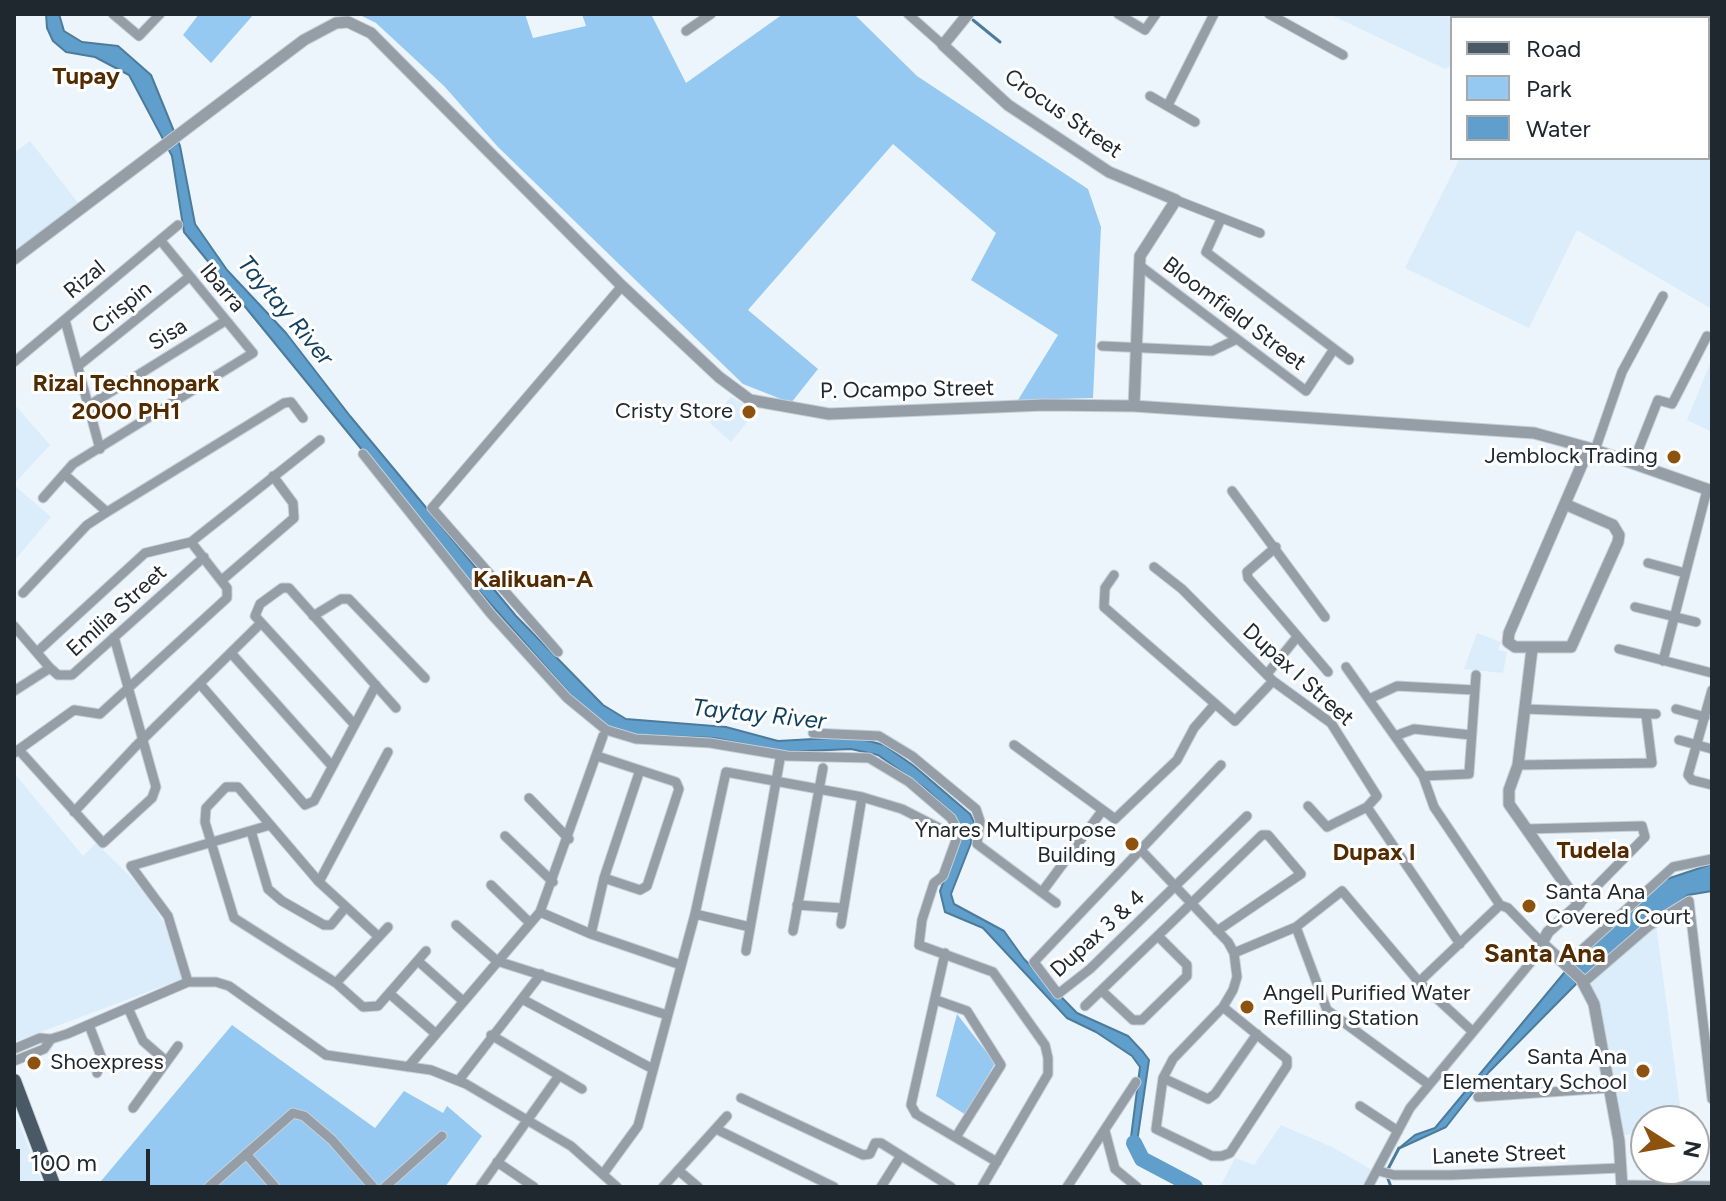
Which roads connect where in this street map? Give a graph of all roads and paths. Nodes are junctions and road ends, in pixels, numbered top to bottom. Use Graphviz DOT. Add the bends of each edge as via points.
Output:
graph roads {
  1 [pos="113,14"];
  2 [pos="160,14"];
  3 [pos="908,14"];
  4 [pos="968,14"];
  5 [pos="1118,14"];
  6 [pos="1156,14"];
  7 [pos="1214,14"];
  8 [pos="1269,14"];
  9 [pos="706,15"];
  10 [pos="686,31"];
  11 [pos="943,45"];
  12 [pos="1343,55"];
  13 [pos="1150,96"];
  14 [pos="1168,105"];
  15 [pos="1195,122"];
  16 [pos="1176,200"];
  17 [pos="1221,219"];
  18 [pos="178,225"];
  19 [pos="1260,233"];
  20 [pos="161,241"];
  21 [pos="14,259"];
  22 [pos="1139,265"];
  23 [pos="189,277"];
  24 [pos="622,286"];
  25 [pos="1663,296"];
  26 [pos="65,320"];
  27 [pos="225,321"];
  28 [pos="1707,336"];
  29 [pos="1235,340"];
  30 [pos="1102,346"];
  31 [pos="1136,347"];
  32 [pos="1334,349"];
  33 [pos="1349,360"];
  34 [pos="14,362"];
  35 [pos="78,366"];
  36 [pos="88,406"];
  37 [pos="1134,406"];
  38 [pos="303,418"];
  39 [pos="320,440"];
  40 [pos="100,449"];
  41 [pos="1592,449"];
  42 [pos="363,454"];
  43 [pos="1633,463"];
  44 [pos="64,474"];
  45 [pos="273,476"];
  46 [pos="1710,490"];
  47 [pos="1232,491"];
  48 [pos="43,498"];
  49 [pos="1567,505"];
  50 [pos="107,512"];
  51 [pos="191,542"];
  52 [pos="1276,547"];
  53 [pos="204,557"];
  54 [pos="1648,563"];
  55 [pos="1154,567"];
  56 [pos="1685,573"];
  57 [pos="1114,575"];
  58 [pos="222,580"];
  59 [pos="23,593"];
  60 [pos="1635,607"];
  61 [pos="313,616"];
  62 [pos="1325,617"];
  63 [pos="1674,617"];
  64 [pos="1696,622"];
  65 [pos="261,623"];
  66 [pos="16,633"];
  67 [pos="114,637"];
  68 [pos="1297,637"];
  69 [pos="1532,649"];
  70 [pos="1619,649"];
  71 [pos="37,652"];
  72 [pos="558,652"];
  73 [pos="231,653"];
  74 [pos="1663,661"];
  75 [pos="1346,667"];
  76 [pos="50,668"];
  77 [pos="1328,672"];
  78 [pos="1712,673"];
  79 [pos="1476,675"];
  80 [pos="425,678"];
  81 [pos="1270,678"];
  82 [pos="200,684"];
  83 [pos="376,685"];
  84 [pos="128,689"];
  85 [pos="1474,690"];
  86 [pos="1712,690"];
  87 [pos="14,691"];
  88 [pos="1369,699"];
  89 [pos="1215,704"];
  90 [pos="396,708"];
  91 [pos="1525,709"];
  92 [pos="1676,709"];
  93 [pos="1708,713"];
  94 [pos="354,724"];
  95 [pos="813,733"];
  96 [pos="1471,735"];
  97 [pos="603,736"];
  98 [pos="1395,736"];
  99 [pos="142,739"];
  100 [pos="1679,740"];
  101 [pos="1014,745"];
  102 [pos="1698,745"];
  103 [pos="1712,749"];
  104 [pos="17,751"];
  105 [pos="388,752"];
  106 [pos="597,756"];
  107 [pos="780,759"];
  108 [pos="1221,765"];
  109 [pos="1518,765"];
  110 [pos="332,766"];
  111 [pos="823,768"];
  112 [pos="640,770"];
  113 [pos="1423,776"];
  114 [pos="776,782"];
  115 [pos="1712,785"];
  116 [pos="819,790"];
  117 [pos="862,797"];
  118 [pos="529,798"];
  119 [pos="1308,806"];
  120 [pos="1367,807"];
  121 [pos="1102,811"];
  122 [pos="74,812"];
  123 [pos="1247,816"];
  124 [pos="270,825"];
  125 [pos="941,829"];
  126 [pos="1526,829"];
  127 [pos="251,831"];
  128 [pos="505,836"];
  129 [pos="569,839"];
  130 [pos="211,842"];
  131 [pos="1139,848"];
  132 [pos="1712,859"];
  133 [pos="604,878"];
  134 [pos="319,882"];
  135 [pos="553,882"];
  136 [pos="491,885"];
  137 [pos="1175,887"];
  138 [pos="1042,892"];
  139 [pos="1056,903"];
  140 [pos="1191,904"];
  141 [pos="1579,904"];
  142 [pos="797,905"];
  143 [pos="1500,905"];
  144 [pos="345,908"];
  145 [pos="842,908"];
  146 [pos="540,912"];
  147 [pos="695,914"];
  148 [pos="530,923"];
  149 [pos="841,924"];
  150 [pos="456,925"];
  151 [pos="388,927"];
  152 [pos="750,927"];
  153 [pos="1296,927"];
  154 [pos="793,931"];
  155 [pos="1217,931"];
  156 [pos="591,934"];
  157 [pos="379,937"];
  158 [pos="1159,937"];
  159 [pos="1542,943"];
  160 [pos="1460,944"];
  161 [pos="426,951"];
  162 [pos="746,951"];
  163 [pos="945,953"];
  164 [pos="1234,953"];
  165 [pos="418,961"];
  166 [pos="497,961"];
  167 [pos="681,965"];
  168 [pos="1566,966"];
  169 [pos="541,974"];
  170 [pos="1582,981"];
  171 [pos="188,982"];
  172 [pos="1419,982"];
  173 [pos="336,983"];
  174 [pos="1103,992"];
  175 [pos="390,994"];
  176 [pos="522,999"];
  177 [pos="936,1000"];
  178 [pos="463,1001"];
  179 [pos="1085,1006"];
  180 [pos="1223,1007"];
  181 [pos="128,1008"];
  182 [pos="667,1015"];
  183 [pos="89,1025"];
  184 [pos="1472,1031"];
  185 [pos="436,1034"];
  186 [pos="1257,1034"];
  187 [pos="491,1035"];
  188 [pos="51,1039"];
  189 [pos="178,1046"];
  190 [pos="14,1049"];
  191 [pos="14,1061"];
  192 [pos="166,1061"];
  193 [pos="408,1067"];
  194 [pos="651,1068"];
  195 [pos="97,1073"];
  196 [pos="558,1077"];
  197 [pos="1163,1078"];
  198 [pos="459,1080"];
  199 [pos="14,1081"];
  200 [pos="1136,1082"];
  201 [pos="1428,1084"];
  202 [pos="1609,1088"];
  203 [pos="582,1089"];
  204 [pos="1478,1097"];
  205 [pos="741,1098"];
  206 [pos="1712,1099"];
  207 [pos="1360,1106"];
  208 [pos="133,1108"];
  209 [pos="727,1116"];
  210 [pos="528,1120"];
  211 [pos="716,1129"];
  212 [pos="1105,1131"];
  213 [pos="1398,1131"];
  214 [pos="442,1136"];
  215 [pos="956,1137"];
  216 [pos="246,1154"];
  217 [pos="900,1157"];
  218 [pos="497,1162"];
  219 [pos="997,1162"];
  220 [pos="1621,1168"];
  221 [pos="678,1170"];
  222 [pos="603,1174"];
  223 [pos="1386,1174"];
  224 [pos="934,1183"];
  225 [pos="1622,1186"];
  226 [pos="1712,1186"];
  227 [pos="54,1187"];
  228 [pos="209,1187"];
  229 [pos="275,1187"];
  230 [pos="373,1187"];
  231 [pos="385,1187"];
  232 [pos="480,1187"];
  233 [pos="534,1187"];
  234 [pos="617,1187"];
  235 [pos="663,1187"];
  236 [pos="698,1187"];
  237 [pos="834,1187"];
  238 [pos="881,1187"];
  239 [pos="951,1187"];
  240 [pos="982,1187"];
  241 [pos="1067,1187"];
  242 [pos="1137,1187"];
  243 [pos="1368,1187"];
  1 -- 2 [label="street" via="139,36"];
  3 -- 11 [label="street, Crocus Street"];
  4 -- 11 [label="street"];
  5 -- 6 [label="street" via="1145,30"];
  7 -- 14 [label="street"];
  8 -- 12 [label="street"];
  9 -- 10 [label="street"];
  11 -- 16 [label="street, Crocus Street" via="1008,105 1109,172"];
  13 -- 14 [label="street"];
  14 -- 15 [label="street"];
  16 -- 17 [label="street, Crocus Street"];
  16 -- 22 [label="street"];
  17 -- 19 [label="street, Crocus Street"];
  17 -- 32 [label="street" via="1206,252"];
  18 -- 20 [label="street, Rizal"];
  20 -- 23 [label="street, Ibarra"];
  20 -- 26 [label="street, Rizal"];
  21 -- 24 [label="street, P. Ocampo Street" via="336,23 371,33"];
  22 -- 29 [label="street, Bloomfield Street"];
  22 -- 31 [label="street"];
  23 -- 27 [label="street, Ibarra"];
  23 -- 35 [label="street, Crispin"];
  24 -- 37 [label="street, P. Ocampo Street" via="735,391 769,406 840,414"];
  24 -- 72 [label="street" via="432,508"];
  25 -- 41 [label="street" via="1622,372"];
  26 -- 34 [label="street, Rizal"];
  26 -- 35 [label="street"];
  27 -- 36 [label="street, Sisa"];
  27 -- 40 [label="street, Ibarra" via="253,349 251,357"];
  28 -- 43 [label="street" via="1672,404 1658,400"];
  29 -- 31 [label="street" via="1212,351"];
  29 -- 32 [label="street, Bloomfield Street" via="1306,391"];
  30 -- 31 [label="street"];
  31 -- 37 [label="street"];
  32 -- 33 [label="street"];
  35 -- 36 [label="street"];
  36 -- 40 [label="street"];
  37 -- 41 [label="street, P. Ocampo Street" via="1534,433"];
  38 -- 50 [label="street" via="291,402 284,403"];
  39 -- 45 [label="street"];
  40 -- 44 [label="street"];
  41 -- 43 [label="street, P. Ocampo Street"];
  41 -- 49 [label="street"];
  42 -- 163 [label="street" via="490,613 567,698 606,730 636,739 710,743 787,756 869,758 909,782 951,818 956,840 943,876 934,883 919,945"];
  43 -- 46 [label="street, P. Ocampo Street"];
  44 -- 48 [label="street"];
  44 -- 50 [label="street"];
  45 -- 51 [label="street"];
  45 -- 58 [label="street" via="293,503 294,518"];
  46 -- 56 [label="street"];
  47 -- 52 [label="street"];
  49 -- 69 [label="street" via="1507,637 1515,647"];
  49 -- 69 [label="street" via="1613,525 1618,542 1571,647"];
  50 -- 59 [label="street" via="87,525"];
  51 -- 53 [label="street"];
  51 -- 71 [label="street" via="145,553"];
  52 -- 62 [label="street"];
  52 -- 68 [label="street" via="1247,572 1248,578"];
  53 -- 58 [label="street"];
  53 -- 67 [label="street, Emilia Street"];
  54 -- 56 [label="street"];
  55 -- 81 [label="street, Dupax I Street"];
  56 -- 63 [label="street"];
  57 -- 89 [label="street" via="1105,588 1104,607"];
  58 -- 84 [label="street" via="227,598"];
  60 -- 63 [label="street"];
  61 -- 65 [label="street" via="286,586 255,609"];
  61 -- 80 [label="street" via="349,599"];
  61 -- 83 [label="street"];
  63 -- 64 [label="street"];
  63 -- 74 [label="street"];
  65 -- 73 [label="street"];
  65 -- 94 [label="street"];
  66 -- 71 [label="street"];
  67 -- 76 [label="street, Emilia Street" via="72,675 58,675"];
  67 -- 84 [label="street"];
  68 -- 77 [label="street"];
  68 -- 81 [label="street"];
  69 -- 91 [label="street"];
  70 -- 74 [label="street"];
  71 -- 76 [label="street"];
  73 -- 82 [label="street"];
  73 -- 110 [label="street"];
  74 -- 78 [label="street"];
  75 -- 88 [label="street"];
  76 -- 87 [label="street"];
  79 -- 85 [label="street"];
  81 -- 89 [label="street" via="1235,721"];
  81 -- 120 [label="street, Dupax I Street" via="1340,735 1376,793"];
  82 -- 99 [label="street"];
  82 -- 110 [label="street" via="305,805 314,801"];
  83 -- 90 [label="street"];
  83 -- 94 [label="street"];
  84 -- 99 [label="street"];
  84 -- 104 [label="street" via="100,714 74,710"];
  85 -- 88 [label="street" via="1397,686"];
  85 -- 96 [label="street"];
  86 -- 93 [label="street"];
  88 -- 98 [label="street"];
  89 -- 121 [label="street" via="1177,760 1120,817"];
  91 -- 109 [label="street"];
  91 -- 109 [label="street" via="1651,715 1652,763"];
  92 -- 93 [label="street"];
  93 -- 102 [label="street"];
  94 -- 110 [label="street"];
  95 -- 138 [label="street" via="879,736 912,756 976,809 977,844"];
  96 -- 98 [label="street" via="1414,729"];
  96 -- 113 [label="street" via="1469,774"];
  97 -- 106 [label="street"];
  98 -- 113 [label="street"];
  99 -- 122 [label="street"];
  99 -- 122 [label="street" via="156,787 152,798 103,843"];
  100 -- 102 [label="street"];
  101 -- 121 [label="street"];
  102 -- 103 [label="street"];
  102 -- 115 [label="street" via="1689,779"];
  104 -- 122 [label="street"];
  105 -- 134 [label="street"];
  106 -- 112 [label="street"];
  106 -- 129 [label="street"];
  107 -- 114 [label="street"];
  108 -- 131 [label="street, Dupax 3 & 4"];
  109 -- 126 [label="street" via="1509,804"];
  111 -- 116 [label="street"];
  112 -- 133 [label="street"];
  112 -- 133 [label="street" via="676,782 679,789 647,886 640,890"];
  113 -- 143 [label="street" via="1434,807"];
  114 -- 116 [label="street"];
  114 -- 147 [label="street" via="726,772"];
  114 -- 152 [label="street"];
  116 -- 117 [label="street"];
  116 -- 142 [label="street"];
  117 -- 125 [label="street"];
  117 -- 145 [label="street"];
  118 -- 129 [label="street"];
  119 -- 120 [label="street" via="1327,827"];
  120 -- 160 [label="street, Dupax I Street"];
  121 -- 138 [label="street"];
  123 -- 137 [label="street, Dupax 3 & 4"];
  124 -- 127 [label="street"];
  124 -- 130 [label="street" via="232,785 203,814"];
  124 -- 134 [label="street"];
  126 -- 141 [label="street"];
  126 -- 141 [label="street" via="1642,826 1645,837"];
  127 -- 130 [label="street"];
  127 -- 144 [label="street" via="268,889 282,901 324,925 331,925"];
  128 -- 135 [label="street"];
  129 -- 135 [label="street"];
  130 -- 171 [label="street" via="131,866 168,916"];
  130 -- 173 [label="street" via="234,918"];
  131 -- 137 [label="street"];
  131 -- 137 [label="street, Dupax 3 & 4" via="1034,962 1058,994"];
  132 -- 168 [label="street" via="1673,867"];
  133 -- 156 [label="street"];
  134 -- 144 [label="street"];
  135 -- 146 [label="street"];
  136 -- 148 [label="street"];
  137 -- 140 [label="street"];
  138 -- 139 [label="street"];
  140 -- 155 [label="street"];
  140 -- 155 [label="street" via="1262,835 1268,835 1301,874"];
  140 -- 158 [label="street"];
  141 -- 159 [label="street"];
  142 -- 145 [label="street"];
  142 -- 154 [label="street"];
  143 -- 159 [label="street"];
  143 -- 160 [label="street"];
  144 -- 157 [label="street"];
  145 -- 149 [label="street"];
  146 -- 148 [label="street"];
  146 -- 156 [label="street"];
  147 -- 152 [label="street"];
  147 -- 167 [label="street"];
  148 -- 166 [label="street"];
  150 -- 166 [label="street"];
  151 -- 157 [label="street"];
  152 -- 162 [label="street"];
  153 -- 164 [label="street"];
  153 -- 172 [label="street" via="1342,891"];
  153 -- 201 [label="street" via="1327,1010"];
  155 -- 164 [label="street"];
  156 -- 167 [label="street"];
  157 -- 173 [label="street"];
  158 -- 174 [label="street"];
  158 -- 174 [label="street" via="1187,965 1187,976 1142,1020 1133,1020"];
  159 -- 168 [label="street"];
  159 -- 184 [label="street"];
  160 -- 172 [label="street"];
  161 -- 165 [label="street"];
  163 -- 177 [label="street"];
  163 -- 219 [label="street" via="993,972 1045,1045 1048,1074"];
  164 -- 180 [label="street" via="1237,977"];
  165 -- 175 [label="street"];
  165 -- 178 [label="street"];
  166 -- 169 [label="street"];
  166 -- 178 [label="street"];
  167 -- 182 [label="street"];
  168 -- 170 [label="street"];
  169 -- 176 [label="street"];
  169 -- 182 [label="street"];
  170 -- 202 [label="street" via="1594,1004"];
  170 -- 206 [label="street" via="1689,901"];
  171 -- 181 [label="street"];
  171 -- 193 [label="street" via="229,986 326,1055"];
  172 -- 184 [label="street"];
  173 -- 175 [label="street" via="363,1007 378,1006"];
  174 -- 179 [label="street"];
  175 -- 185 [label="street"];
  176 -- 187 [label="street"];
  176 -- 194 [label="street"];
  177 -- 215 [label="street" via="911,1105 916,1114"];
  177 -- 215 [label="street" via="967,1011 1001,1065"];
  178 -- 185 [label="street"];
  180 -- 186 [label="street"];
  180 -- 197 [label="street" via="1173,1059"];
  181 -- 183 [label="street"];
  181 -- 192 [label="street" via="143,1041"];
  182 -- 194 [label="street"];
  183 -- 188 [label="street"];
  183 -- 195 [label="street" via="102,1059"];
  184 -- 201 [label="street"];
  185 -- 193 [label="street"];
  186 -- 197 [label="street" via="1208,1099"];
  186 -- 197 [label="street" via="1287,1059 1287,1066 1230,1153 1212,1156 1156,1129"];
  187 -- 196 [label="street"];
  187 -- 198 [label="street"];
  188 -- 190 [label="street"];
  188 -- 191 [label="street" via="44,1049"];
  189 -- 192 [label="street"];
  192 -- 208 [label="street"];
  193 -- 198 [label="street"];
  194 -- 222 [label="street" via="633,1136"];
  196 -- 203 [label="street"];
  196 -- 210 [label="street"];
  198 -- 210 [label="street"];
  199 -- 227 [label="main road"];
  200 -- 212 [label="street"];
  201 -- 213 [label="street"];
  202 -- 204 [label="street"];
  202 -- 220 [label="street"];
  205 -- 217 [label="street" via="863,1155 878,1142"];
  207 -- 213 [label="street"];
  209 -- 211 [label="street"];
  210 -- 218 [label="street"];
  210 -- 222 [label="street" via="571,1146"];
  211 -- 221 [label="street"];
  211 -- 237 [label="street"];
  212 -- 241 [label="street"];
  212 -- 242 [label="street" via="1115,1169"];
  213 -- 223 [label="street"];
  214 -- 231 [label="street"];
  215 -- 219 [label="street"];
  216 -- 228 [label="street"];
  216 -- 229 [label="street"];
  216 -- 230 [label="street" via="282,1121 299,1113 332,1140"];
  217 -- 224 [label="street"];
  217 -- 238 [label="street"];
  218 -- 232 [label="street"];
  218 -- 233 [label="street"];
  219 -- 240 [label="street"];
  220 -- 223 [label="street, Lanete Street"];
  220 -- 225 [label="street"];
  221 -- 235 [label="street"];
  221 -- 236 [label="street"];
  222 -- 234 [label="street"];
  223 -- 243 [label="street"];
  224 -- 239 [label="street"];
  225 -- 226 [label="street"];
}
